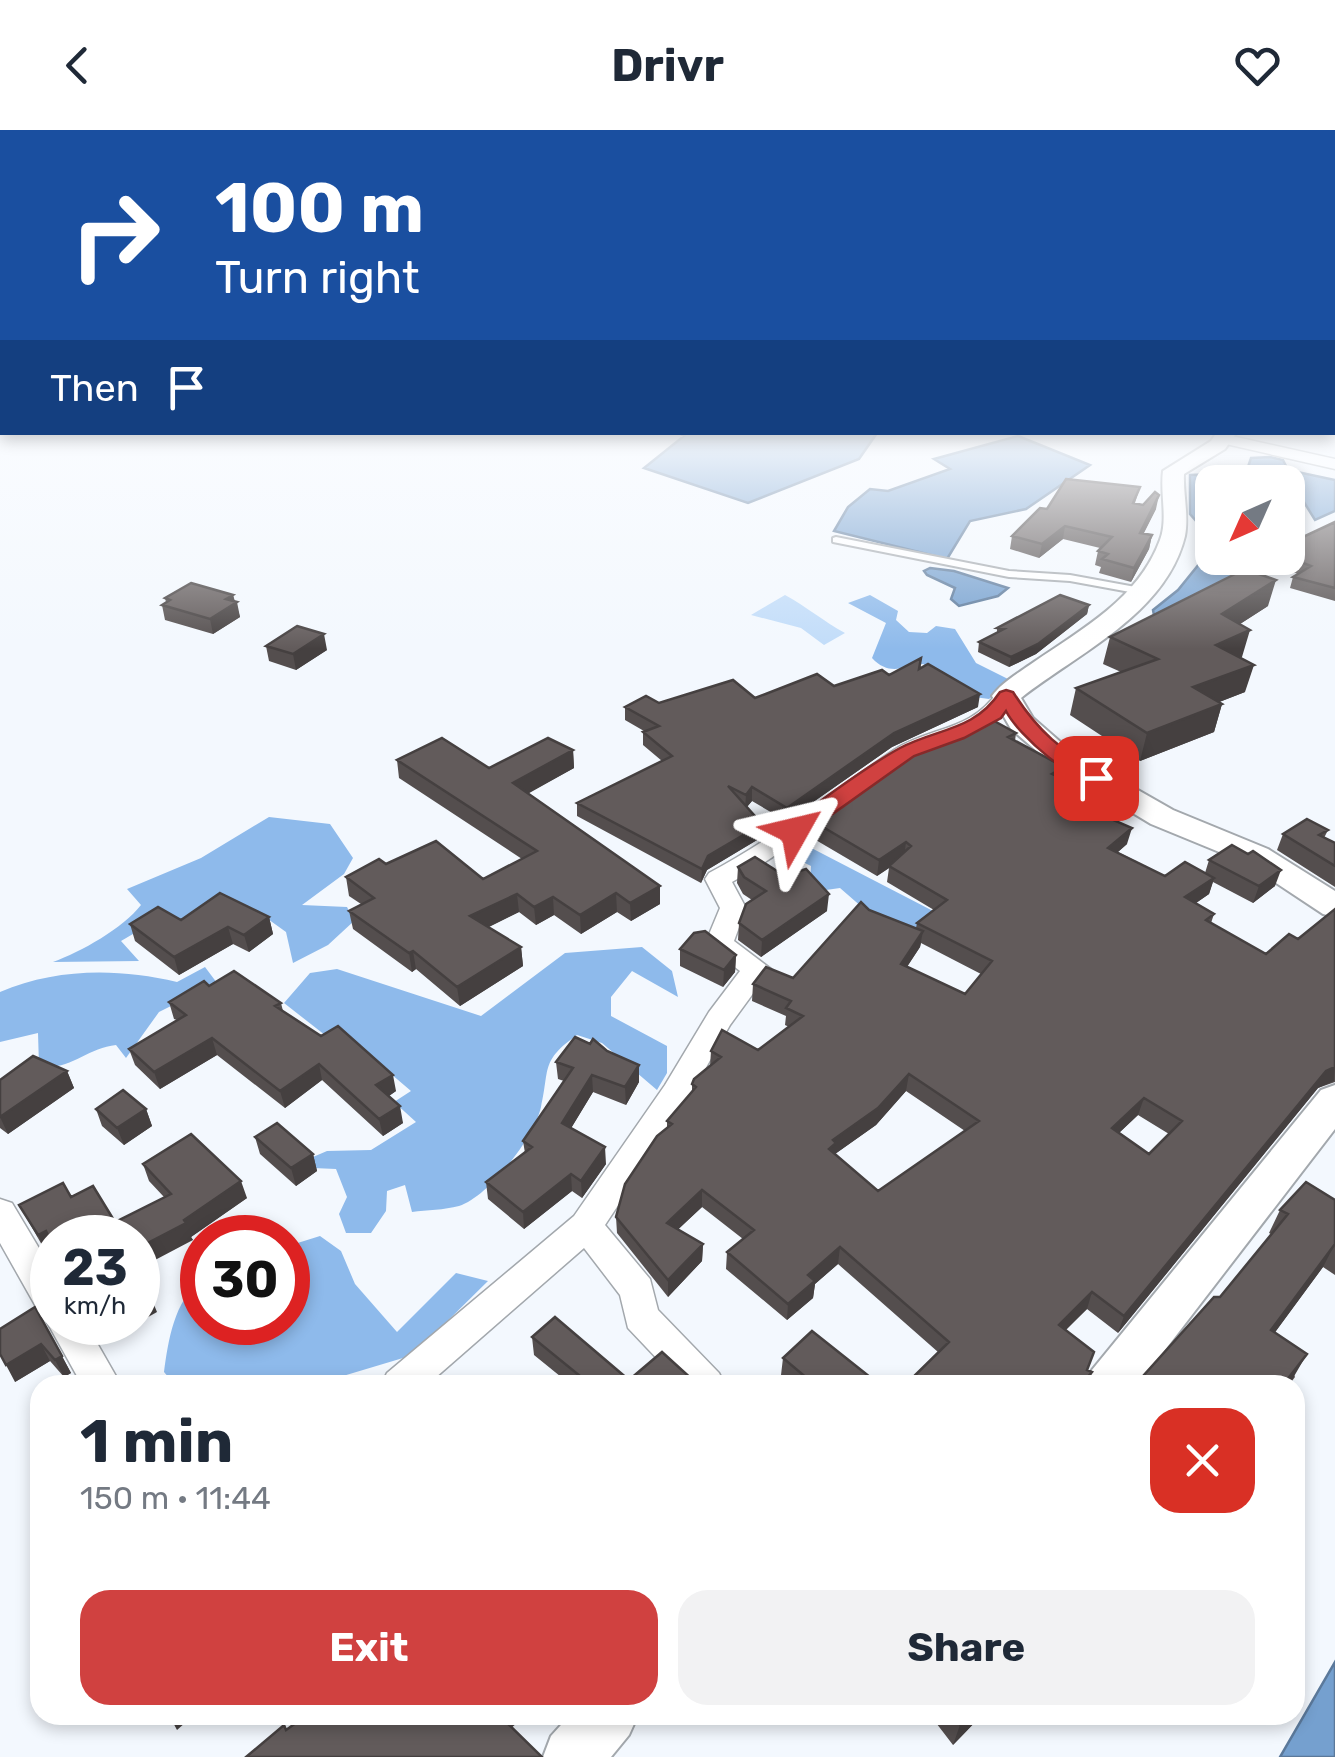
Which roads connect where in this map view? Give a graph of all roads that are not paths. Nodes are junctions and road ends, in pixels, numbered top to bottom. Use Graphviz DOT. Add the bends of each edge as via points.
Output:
graph roads {
  1 [pos="1171,497"];
  2 [pos="836,540"];
  3 [pos="1141,590"];
  4 [pos="1006,696"];
  5 [pos="1335,906"];
  6 [pos="1335,1100"];
  7 [pos="0,1213"];
  8 [pos="586,1226"];
  9 [pos="30,1264"];
  10 [pos="79,1345"];
  11 [pos="96,1375"];
  12 [pos="412,1375"];
  13 [pos="696,1375"];
  14 [pos="1118,1375"];
  15 [pos="600,1725"];
  16 [pos="572,1757"];
  1 -- 3 [label="street" via="1174,534 1161,568"];
  2 -- 3 [label="lane"];
  3 -- 4 [label="street"];
  4 -- 5 [label="street" via="1021,723 1063,759 1162,817 1256,856"];
  4 -- 8 [label="street" via="995,714 907,752 771,850 718,879 733,908 719,944 757,969"];
  6 -- 14 [label="street"];
  7 -- 9 [label="street"];
  8 -- 12 [label="street"];
  8 -- 13 [label="street" via="637,1290 641,1318"];
  10 -- 11 [label="street"];
  15 -- 16 [label="street"];
}
